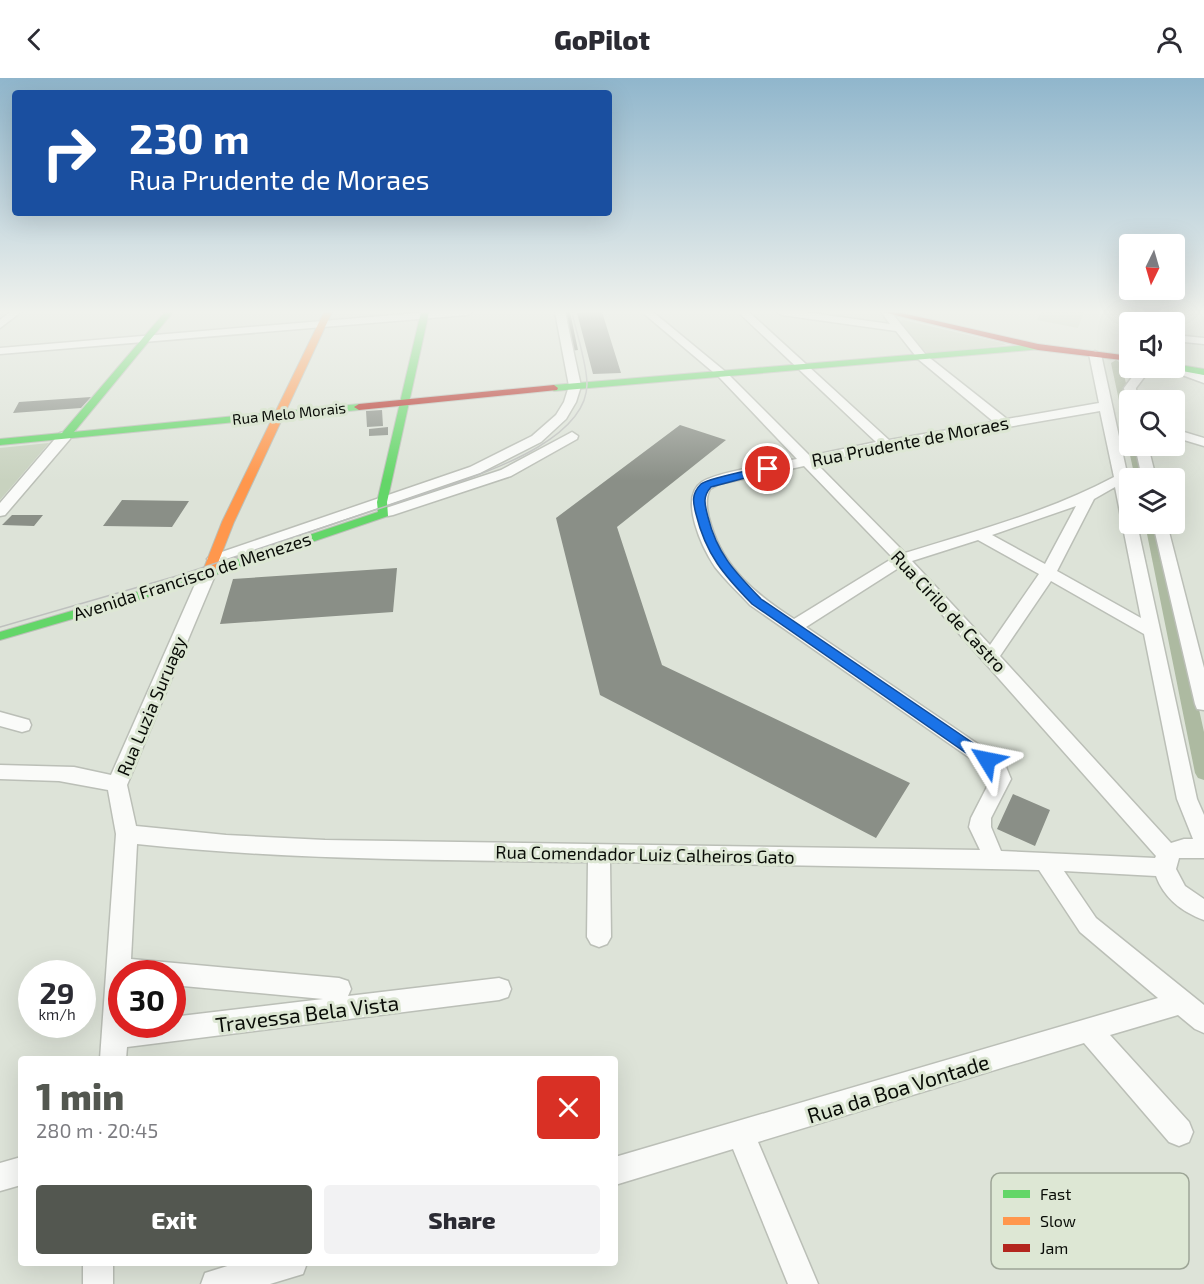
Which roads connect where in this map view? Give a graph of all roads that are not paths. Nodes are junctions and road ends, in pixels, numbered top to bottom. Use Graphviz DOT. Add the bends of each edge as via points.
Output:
graph roads {
  1 [pos="122,368"];
  2 [pos="301,368"];
  3 [pos="412,368"];
  4 [pos="571,368"];
  5 [pos="715,368"];
  6 [pos="798,368"];
  7 [pos="801,368"];
  8 [pos="936,368"];
  9 [pos="1098,368"];
  10 [pos="1185,369"];
  11 [pos="1204,372"];
  12 [pos="1185,373"];
  13 [pos="723,375"];
  14 [pos="1204,379"];
  15 [pos="575,386"];
  16 [pos="404,402"];
  17 [pos="1106,406"];
  18 [pos="279,414"];
  19 [pos="1002,422"];
  20 [pos="65,436"];
  21 [pos="572,436"];
  22 [pos="1185,436"];
  23 [pos="0,442"];
  24 [pos="1204,442"];
  25 [pos="886,444"];
  26 [pos="806,461"];
  27 [pos="1119,474"];
  28 [pos="1119,480"];
  29 [pos="1088,496"];
  30 [pos="383,508"];
  31 [pos="0,512"];
  32 [pos="1132,534"];
  33 [pos="1162,534"];
  34 [pos="981,535"];
  35 [pos="902,559"];
  36 [pos="212,566"];
  37 [pos="1049,572"];
  38 [pos="794,627"];
  39 [pos="1152,631"];
  40 [pos="0,636"];
  41 [pos="991,656"];
  42 [pos="1204,704"];
  43 [pos="0,719"];
  44 [pos="22,725"];
  45 [pos="0,772"];
  46 [pos="117,785"];
  47 [pos="127,834"];
  48 [pos="1204,841"];
  49 [pos="1204,849"];
  50 [pos="598,853"];
  51 [pos="994,859"];
  52 [pos="1045,861"];
  53 [pos="1166,861"];
  54 [pos="1202,910"];
  55 [pos="599,937"];
  56 [pos="120,960"];
  57 [pos="186,975"];
  58 [pos="339,989"];
  59 [pos="499,989"];
  60 [pos="1180,1003"];
  61 [pos="1204,1021"];
  62 [pos="1089,1030"];
  63 [pos="114,1048"];
  64 [pos="1179,1132"];
  65 [pos="741,1136"];
  66 [pos="618,1170"];
  67 [pos="18,1172"];
  68 [pos="0,1177"];
  69 [pos="98,1266"];
  70 [pos="281,1272"];
  71 [pos="98,1284"];
  72 [pos="216,1284"];
  73 [pos="803,1284"];
  1 -- 20 [label="street"];
  2 -- 18 [label="street"];
  3 -- 16 [label="street"];
  4 -- 15 [label="street"];
  5 -- 13 [label="street, Rua Cirilo de Castro"];
  6 -- 13 [label="street, Rua Melo Morais"];
  7 -- 25 [label="street"];
  8 -- 19 [label="street"];
  9 -- 17 [label="street"];
  10 -- 11 [label="street"];
  12 -- 14 [label="street"];
  13 -- 15 [label="street, Rua Melo Morais"];
  13 -- 26 [label="street, Rua Cirilo de Castro"];
  15 -- 16 [label="street, Rua Melo Morais"];
  15 -- 30 [label="street" via="564,414 513,454"];
  16 -- 18 [label="street, Rua Melo Morais"];
  16 -- 30 [label="street"];
  17 -- 19 [label="street, Rua Prudente de Moraes"];
  17 -- 27 [label="street"];
  18 -- 20 [label="street, Rua Melo Morais"];
  18 -- 36 [label="street" via="228,522"];
  19 -- 25 [label="street, Rua Prudente de Moraes"];
  20 -- 23 [label="street, Rua Melo Morais"];
  20 -- 31 [label="street"];
  21 -- 30 [label="street" via="506,473"];
  22 -- 24 [label="street"];
  25 -- 26 [label="street, Rua Prudente de Moraes"];
  26 -- 35 [label="street, Rua Cirilo de Castro"];
  26 -- 38 [label="street, Rua Prudente de Moraes" via="707,484 698,500 716,555 729,573 756,601"];
  28 -- 29 [label="street"];
  29 -- 34 [label="street"];
  29 -- 37 [label="street"];
  30 -- 36 [label="street"];
  32 -- 39 [label="street"];
  33 -- 42 [label="street"];
  34 -- 35 [label="street"];
  34 -- 37 [label="street"];
  35 -- 38 [label="street"];
  35 -- 41 [label="street, Rua Cirilo de Castro"];
  36 -- 40 [label="street, Avenida Francisco de Menezes"];
  36 -- 46 [label="street, Rua Luzia Suruagy"];
  37 -- 39 [label="street"];
  37 -- 41 [label="street"];
  38 -- 51 [label="street, Rua Prudente de Moraes" via="999,772 1001,779 980,827"];
  39 -- 48 [label="street" via="1187,799"];
  41 -- 53 [label="street, Rua Cirilo de Castro"];
  43 -- 44 [label="street"];
  45 -- 46 [label="street" via="74,774"];
  46 -- 47 [label="street, Rua Luzia Suruagy"];
  47 -- 50 [label="street, Rua Comendador Luiz Calheiros Gato" via="192,842 337,849"];
  47 -- 56 [label="street, Rua Luzia Suruagy"];
  49 -- 53 [label="street, Rua Comendador Luiz Calheiros Gato" via="1184,847"];
  50 -- 51 [label="street, Rua Comendador Luiz Calheiros Gato"];
  50 -- 55 [label="street"];
  51 -- 52 [label="street, Rua Comendador Luiz Calheiros Gato"];
  52 -- 53 [label="street, Rua Comendador Luiz Calheiros Gato"];
  52 -- 60 [label="street" via="1088,925"];
  53 -- 54 [label="street, Rua Cirilo de Castro" via="1166,878 1173,889"];
  57 -- 58 [label="street"];
  59 -- 63 [label="street, Travessa Bela Vista"];
  60 -- 61 [label="street"];
  60 -- 62 [label="street, Rua da Boa Vontade"];
  62 -- 64 [label="street"];
  62 -- 65 [label="street, Rua da Boa Vontade"];
  65 -- 66 [label="street, Rua da Boa Vontade"];
  65 -- 73 [label="street"];
  67 -- 68 [label="street"];
  69 -- 71 [label="street"];
  70 -- 72 [label="street"];
}
